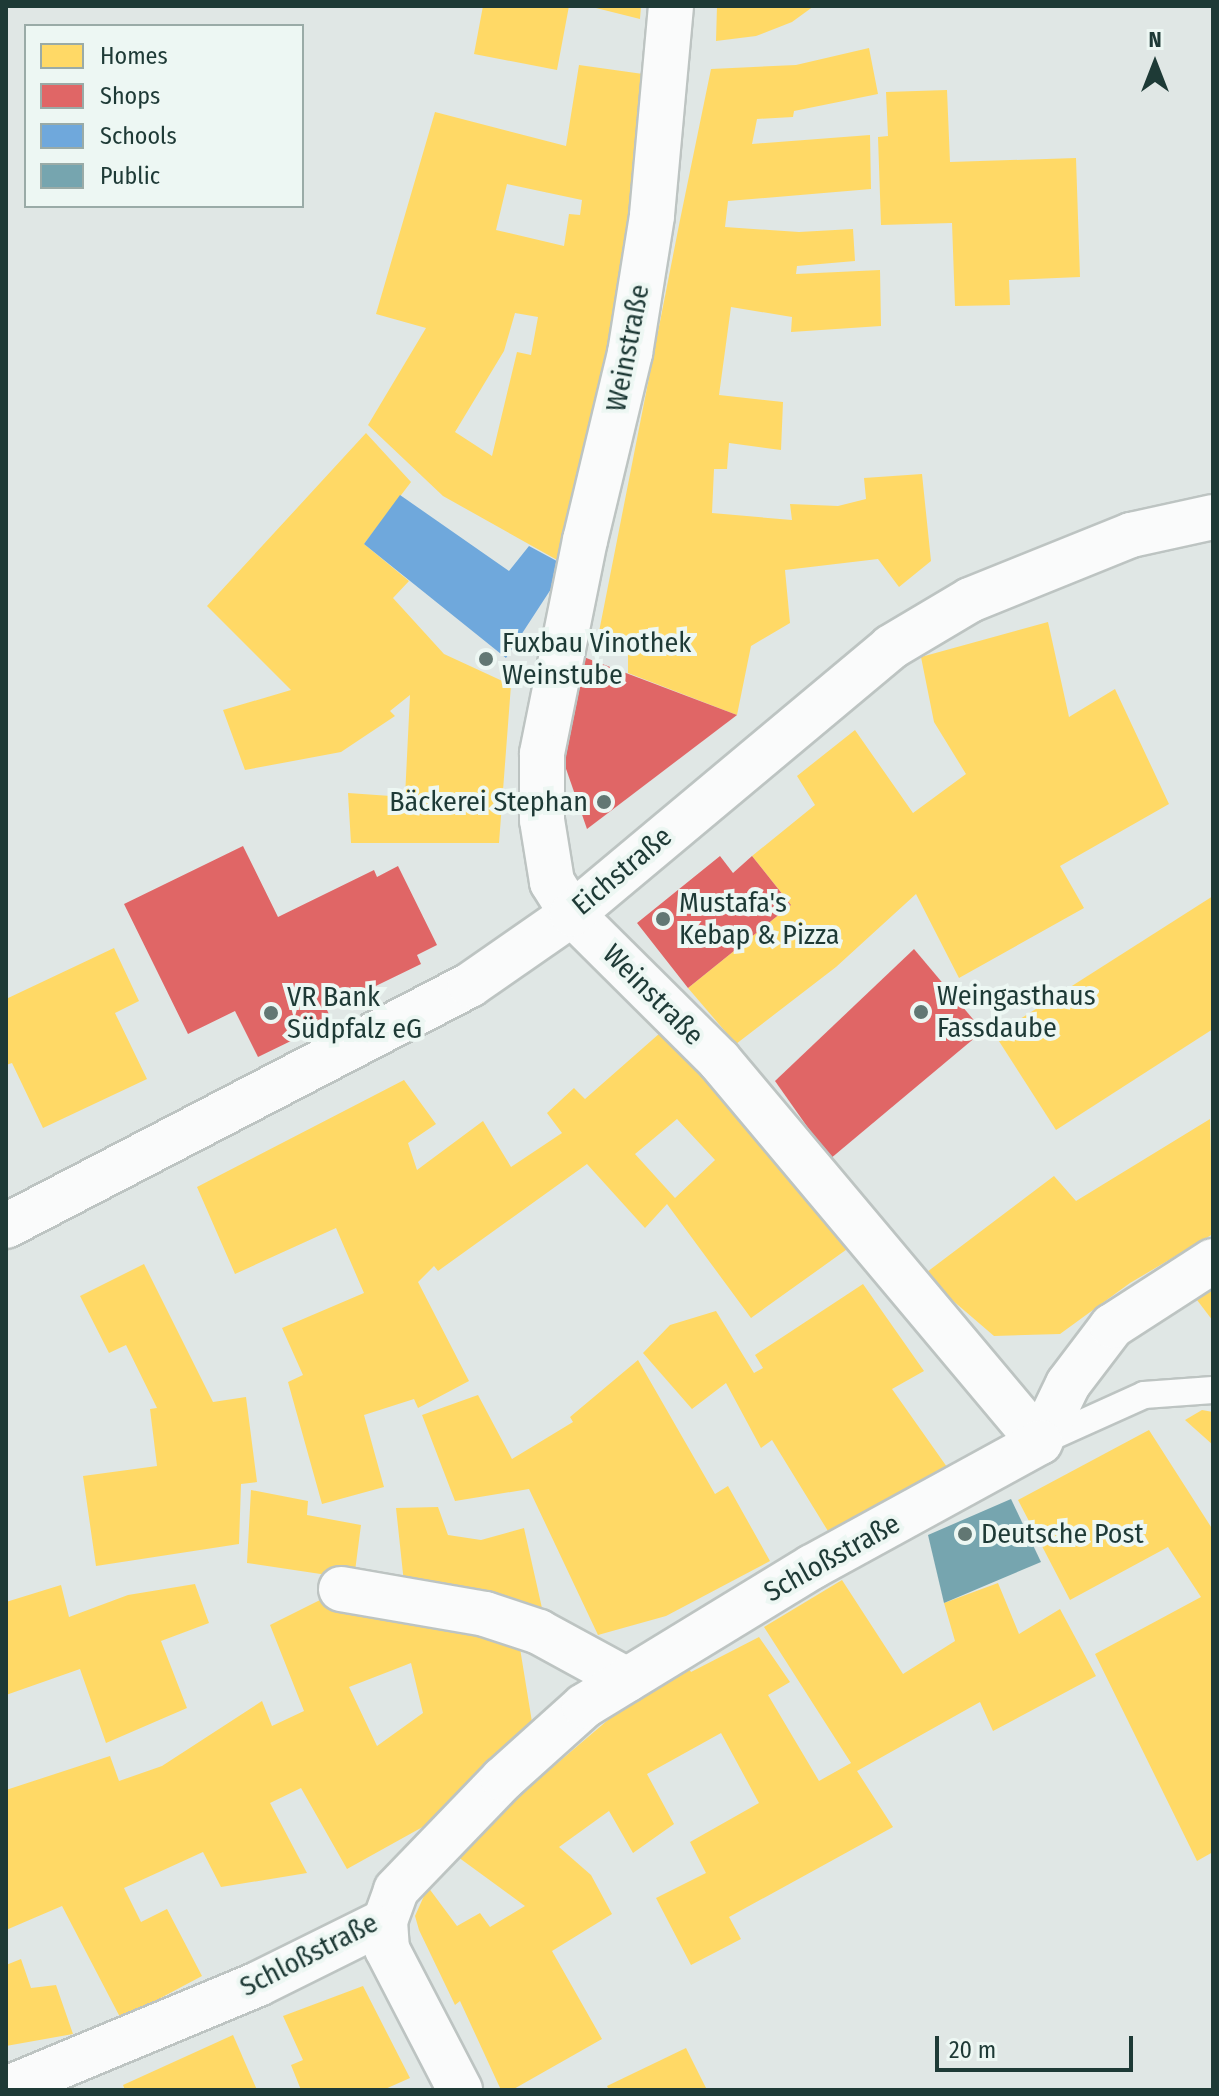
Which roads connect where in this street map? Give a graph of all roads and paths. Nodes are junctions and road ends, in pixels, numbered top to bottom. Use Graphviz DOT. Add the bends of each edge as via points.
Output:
graph roads {
  1 [pos="671,6"];
  2 [pos="1213,517"];
  3 [pos="572,914"];
  4 [pos="10,1214"];
  5 [pos="1213,1261"];
  6 [pos="1213,1390"];
  7 [pos="1040,1442"];
  8 [pos="341,1589"];
  9 [pos="627,1680"];
  10 [pos="385,1921"];
  11 [pos="6,2089"];
  12 [pos="460,2090"];
  1 -- 3 [label="street, Weinstraße" via="652,216 630,353 542,754 542,820 552,882"];
  2 -- 3 [label="street, Eichstraße" via="1131,535 1042,569 970,600 891,647"];
  3 -- 4 [label="street, Eichstraße" via="457,992"];
  3 -- 7 [label="street, Weinstraße" via="719,1060"];
  5 -- 7 [label="street" via="1112,1326 1068,1384"];
  6 -- 7 [label="lane" via="1144,1395"];
  7 -- 9 [label="street, Schloßstraße" via="812,1567"];
  8 -- 9 [label="street" via="512,1623"];
  9 -- 10 [label="street, Schloßstraße" via="584,1706 503,1779 396,1890"];
  10 -- 11 [label="street, Schloßstraße" via="258,1984"];
  10 -- 12 [label="street" via="387,1949"];
}
